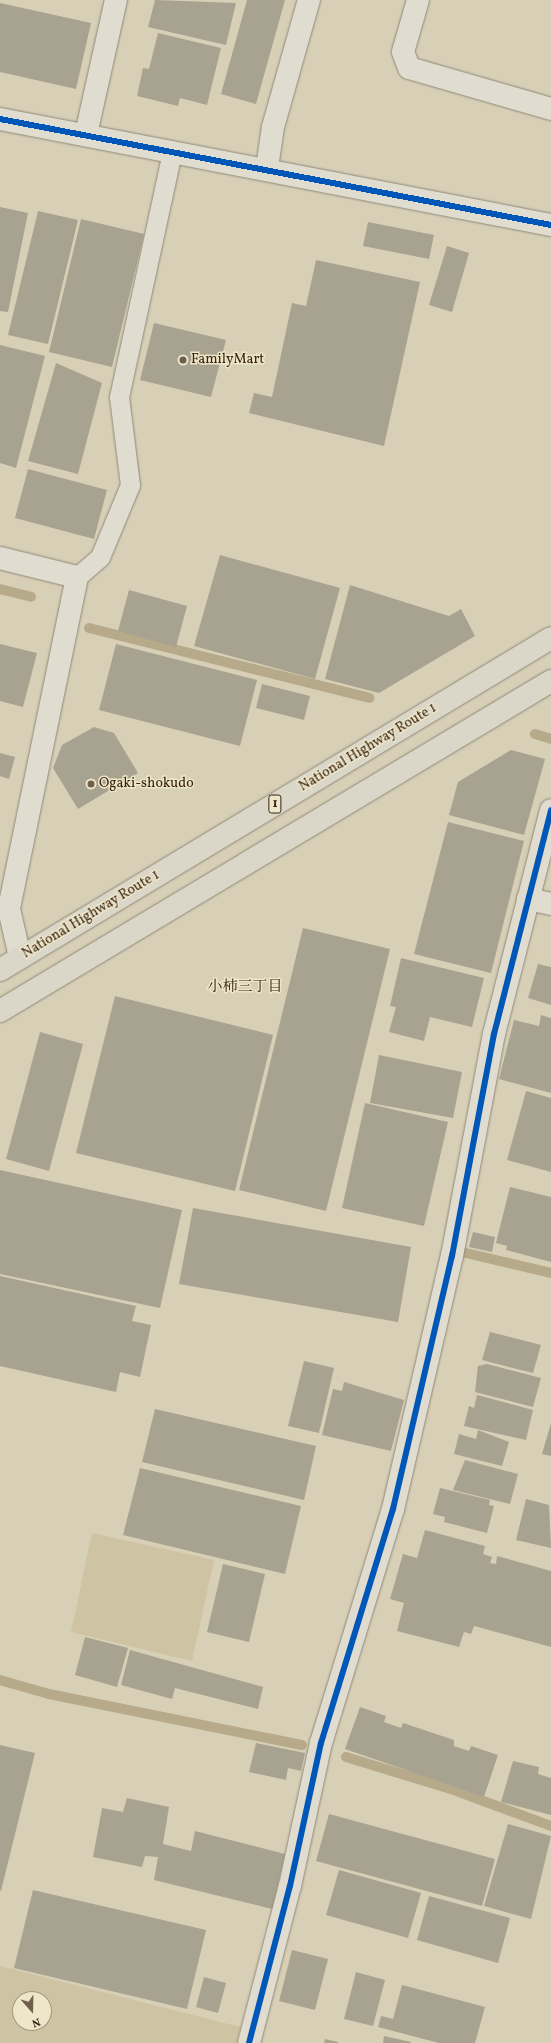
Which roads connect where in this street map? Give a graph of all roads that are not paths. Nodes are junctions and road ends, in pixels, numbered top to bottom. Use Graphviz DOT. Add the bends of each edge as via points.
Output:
graph roads {
  1 [pos="116,0"];
  2 [pos="309,0"];
  3 [pos="418,0"];
  4 [pos="551,109"];
  5 [pos="0,119"];
  6 [pos="86,134"];
  7 [pos="172,151"];
  8 [pos="267,168"];
  9 [pos="551,225"];
  10 [pos="0,558"];
  11 [pos="77,577"];
  12 [pos="551,638"];
  13 [pos="551,681"];
  14 [pos="551,810"];
  15 [pos="528,899"];
  16 [pos="551,904"];
  17 [pos="20,957"];
  18 [pos="0,970"];
  19 [pos="0,1011"];
  20 [pos="249,2043"];
  1 -- 6 [label="street"];
  2 -- 8 [label="street" via="273,127"];
  3 -- 4 [label="street" via="403,52 409,68"];
  5 -- 6 [label="street"];
  6 -- 7 [label="street"];
  7 -- 8 [label="street"];
  7 -- 11 [label="lane" via="119,397 130,485 100,557"];
  8 -- 9 [label="street"];
  10 -- 11 [label="street"];
  11 -- 17 [label="street" via="9,909"];
  12 -- 17 [label="highway, National Highway Route 1 / 1"];
  13 -- 19 [label="highway"];
  14 -- 15 [label="street"];
  15 -- 16 [label="street"];
  15 -- 20 [label="street" via="494,1034 452,1256 392,1509 321,1743 290,1886"];
  17 -- 18 [label="highway, National Highway Route 1 / 1"];
}
